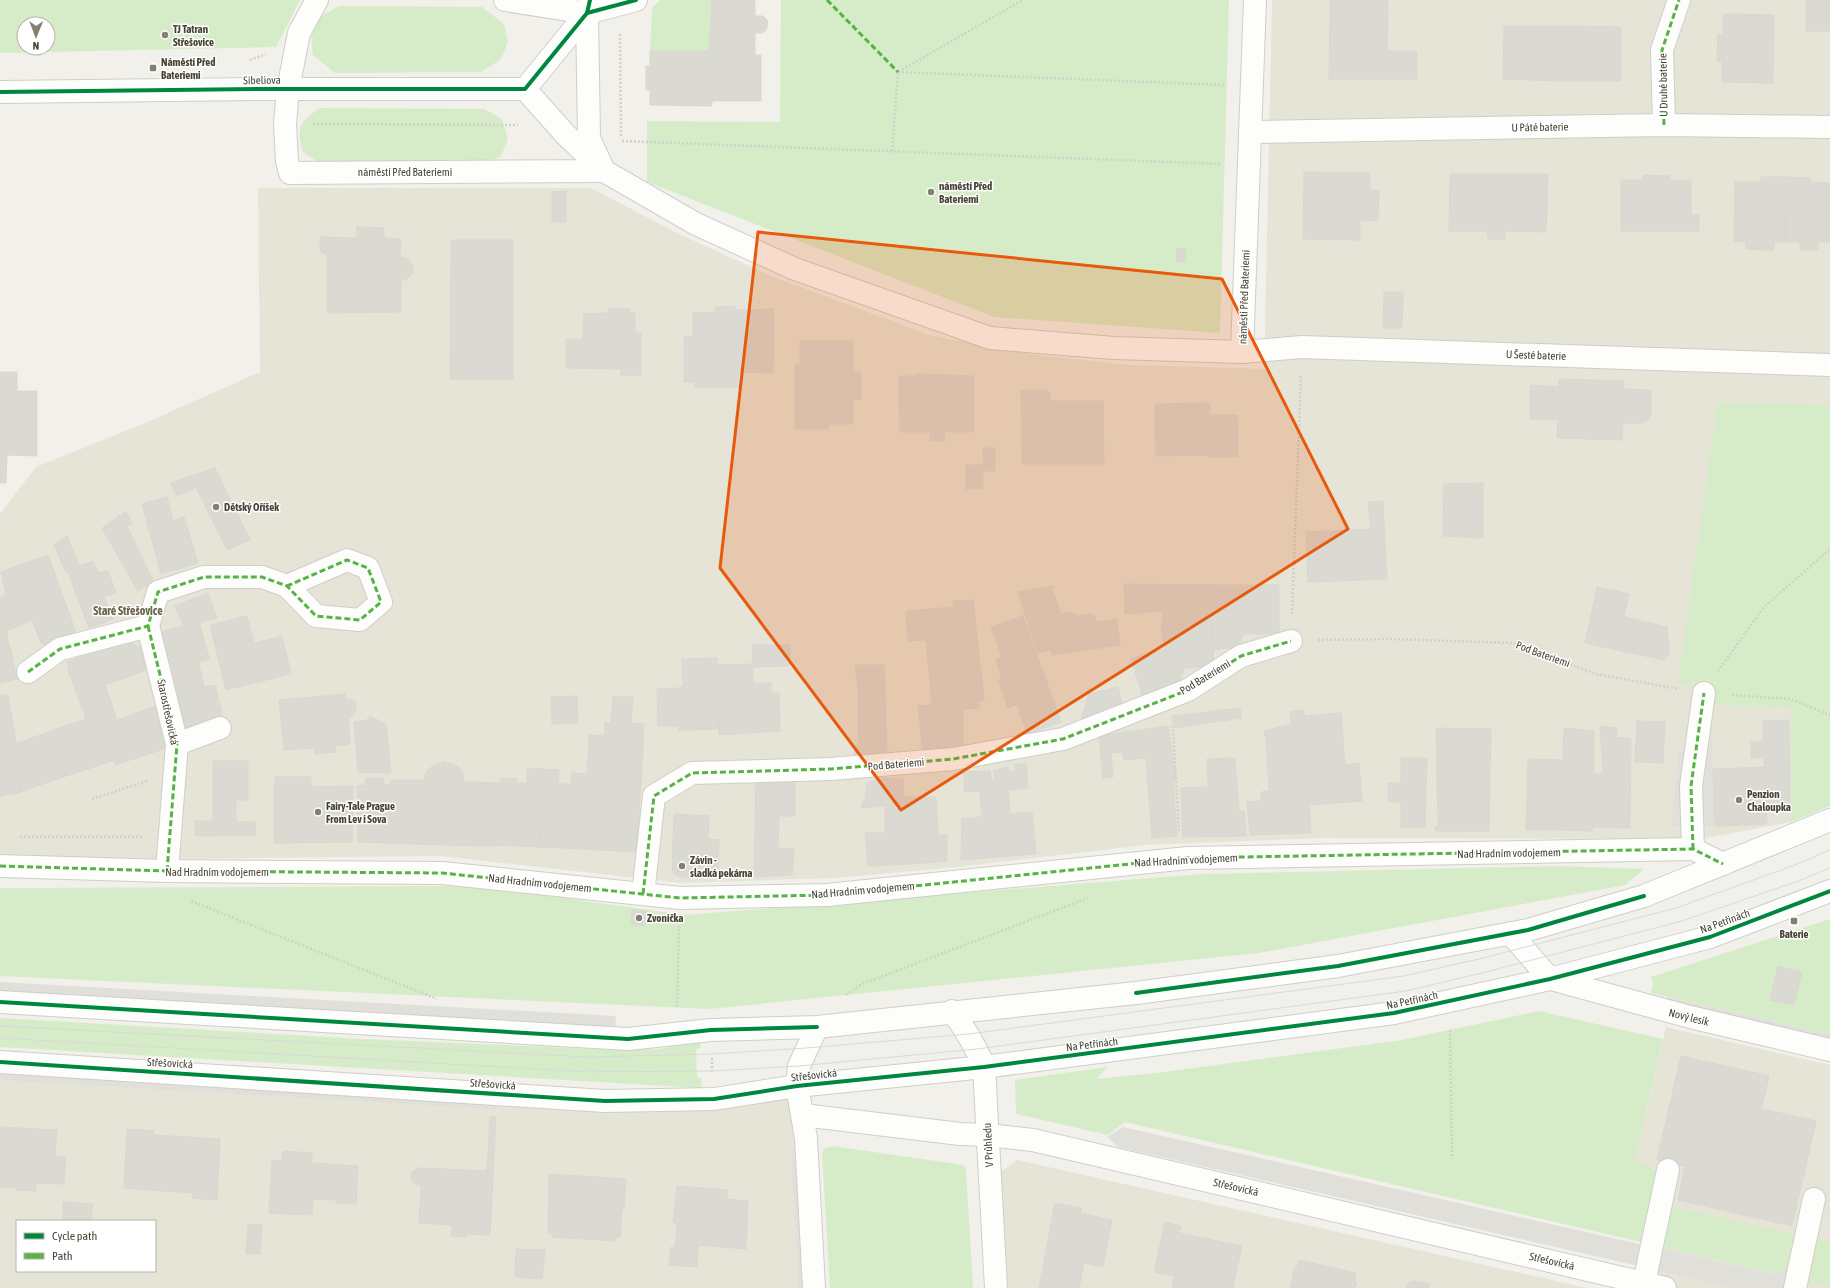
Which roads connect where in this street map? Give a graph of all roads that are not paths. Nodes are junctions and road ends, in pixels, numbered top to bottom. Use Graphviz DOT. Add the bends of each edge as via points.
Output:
graph roads {
  1 [pos="317,0"];
  2 [pos="505,0"];
  3 [pos="636,0"];
  4 [pos="1255,0"];
  5 [pos="1679,0"];
  6 [pos="588,6"];
  7 [pos="288,89"];
  8 [pos="525,89"];
  9 [pos="0,92"];
  10 [pos="1664,124"];
  11 [pos="1830,127"];
  12 [pos="1250,132"];
  13 [pos="604,172"];
  14 [pos="1242,352"];
  15 [pos="1830,364"];
  16 [pos="287,586"];
  17 [pos="148,626"];
  18 [pos="1292,641"];
  19 [pos="28,672"];
  20 [pos="1704,694"];
  21 [pos="220,728"];
  22 [pos="177,744"];
  23 [pos="1830,820"];
  24 [pos="1693,850"];
  25 [pos="1723,864"];
  26 [pos="0,866"];
  27 [pos="167,871"];
  28 [pos="1830,891"];
  29 [pos="643,894"];
  30 [pos="1510,933"];
  31 [pos="1550,979"];
  32 [pos="0,1002"];
  33 [pos="952,1011"];
  34 [pos="817,1027"];
  35 [pos="1830,1050"];
  36 [pos="0,1062"];
  37 [pos="984,1067"];
  38 [pos="797,1086"];
  39 [pos="803,1115"];
  40 [pos="988,1135"];
  41 [pos="1668,1170"];
  42 [pos="1814,1199"];
  43 [pos="1644,1283"];
  44 [pos="814,1288"];
  45 [pos="996,1288"];
  46 [pos="1665,1288"];
  47 [pos="1795,1288"];
  1 -- 7 [label="street, náměstí Před Bateriemi" via="299,33"];
  2 -- 6 [label="street"];
  3 -- 6 [label="street"];
  4 -- 12 [label="street, náměstí Před Bateriemi"];
  5 -- 10 [label="street, U Druhé baterie" via="1662,50"];
  6 -- 8 [label="street"];
  6 -- 13 [label="street" via="589,138"];
  7 -- 8 [label="street, Sibeliova"];
  7 -- 9 [label="street, Sibeliova"];
  7 -- 13 [label="street, náměstí Před Bateriemi" via="285,124 290,173"];
  8 -- 13 [label="street, náměstí Před Bateriemi" via="565,134"];
  10 -- 11 [label="street, U Páté baterie"];
  10 -- 12 [label="street, U Páté baterie"];
  12 -- 14 [label="street, náměstí Před Bateriemi"];
  13 -- 14 [label="street, náměstí Před Bateriemi" via="696,224 795,269 990,338 1114,348"];
  14 -- 15 [label="street, U Šesté baterie" via="1302,347"];
  16 -- 17 [label="street" via="262,577 204,577 158,592"];
  17 -- 19 [label="street" via="60,649"];
  17 -- 22 [label="street, Starostřešovická"];
  18 -- 29 [label="street, Pod Bateriemi" via="1241,656 1188,690 1063,739 953,759 831,769 692,773 654,796"];
  20 -- 24 [label="street" via="1691,786"];
  21 -- 22 [label="street"];
  22 -- 27 [label="street, Starostřešovická"];
  23 -- 25 [label="street"];
  24 -- 25 [label="street, Nad Hradním vodojemem"];
  24 -- 29 [label="street, Nad Hradním vodojemem" via="1188,858 827,894 680,898"];
  25 -- 30 [label="street" via="1644,896"];
  26 -- 27 [label="street, Nad Hradním vodojemem"];
  27 -- 29 [label="street, Nad Hradním vodojemem" via="442,873"];
  28 -- 31 [label="street, Na Petřinách" via="1710,937"];
  30 -- 31 [label="street"];
  30 -- 33 [label="street" via="1338,966 1136,993"];
  31 -- 35 [label="street, Nový lesík" via="1690,1017"];
  31 -- 37 [label="street, Na Petřinách" via="1394,1013"];
  32 -- 34 [label="street" via="628,1039 711,1030"];
  33 -- 34 [label="street"];
  33 -- 37 [label="street, V Průhledu" via="969,1034"];
  34 -- 38 [label="street" via="799,1066"];
  36 -- 38 [label="street, Střešovická" via="604,1101 714,1099"];
  37 -- 38 [label="street, Střešovická"];
  37 -- 40 [label="street, V Průhledu"];
  38 -- 39 [label="street"];
  39 -- 40 [label="street, Střešovická" via="960,1134"];
  39 -- 44 [label="street"];
  40 -- 43 [label="street, Střešovická" via="1033,1140"];
  40 -- 45 [label="street, V Průhledu"];
  41 -- 43 [label="street"];
  42 -- 47 [label="street"];
  43 -- 46 [label="street, Střešovická"];
}
